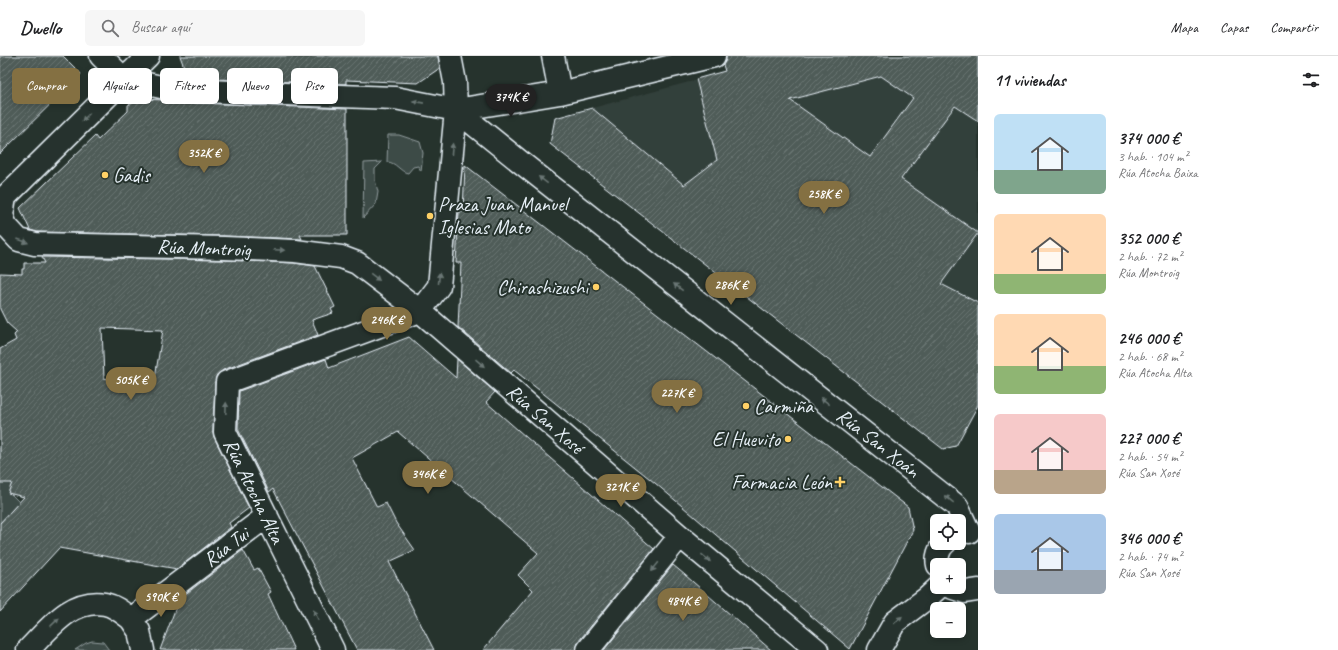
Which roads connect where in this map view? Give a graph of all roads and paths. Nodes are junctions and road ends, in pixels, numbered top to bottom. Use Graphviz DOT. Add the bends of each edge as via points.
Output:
graph roads {
  1 [pos="101,56"];
  2 [pos="148,56"];
  3 [pos="450,56"];
  4 [pos="553,56"];
  5 [pos="714,56"];
  6 [pos="112,68"];
  7 [pos="136,68"];
  8 [pos="152,85"];
  9 [pos="560,93"];
  10 [pos="100,104"];
  11 [pos="456,110"];
  12 [pos="2,200"];
  13 [pos="420,311"];
  14 [pos="267,516"];
  15 [pos="969,534"];
  16 [pos="680,536"];
  17 [pos="978,590"];
  18 [pos="966,592"];
  19 [pos="931,594"];
  20 [pos="131,619"];
  21 [pos="28,650"];
  22 [pos="143,650"];
  23 [pos="333,650"];
  24 [pos="588,650"];
  25 [pos="817,650"];
  26 [pos="878,650"];
  1 -- 6 [label="street"];
  2 -- 7 [label="street"];
  3 -- 11 [label="street" via="455,82"];
  4 -- 9 [label="street"];
  5 -- 9 [label="street"];
  11 -- 8 [label="street, one-way" via="395,98 175,90"];
  9 -- 11 [label="street"];
  10 -- 12 [label="street, one-way"];
  13 -- 11 [label="street, one-way" via="439,286"];
  15 -- 11 [label="street, Rúa San Xoán, one-way" via="957,506"];
  12 -- 13 [label="street, Rúa Montroig, one-way" via="2,215 6,226 19,240 35,244 295,251 341,257 357,264"];
  14 -- 13 [label="street, Rúa Atocha Alta, one-way" via="225,432 227,382"];
  13 -- 16 [label="street, Rúa San Xosé, one-way"];
  14 -- 20 [label="street, Rúa Tui"];
  23 -- 14 [label="street, Rúa Atocha Alta, one-way"];
  16 -- 24 [label="street, one-way"];
  16 -- 25 [label="street, Rúa San Xosé, one-way"];
  17 -- 18 [label="street"];
  26 -- 19 [label="street, one-way" via="895,622"];
  21 -- 20 [label="street, one-way" via="58,619 71,610 85,605 104,604 118,609"];
  20 -- 22 [label="street" via="139,631"];
}
